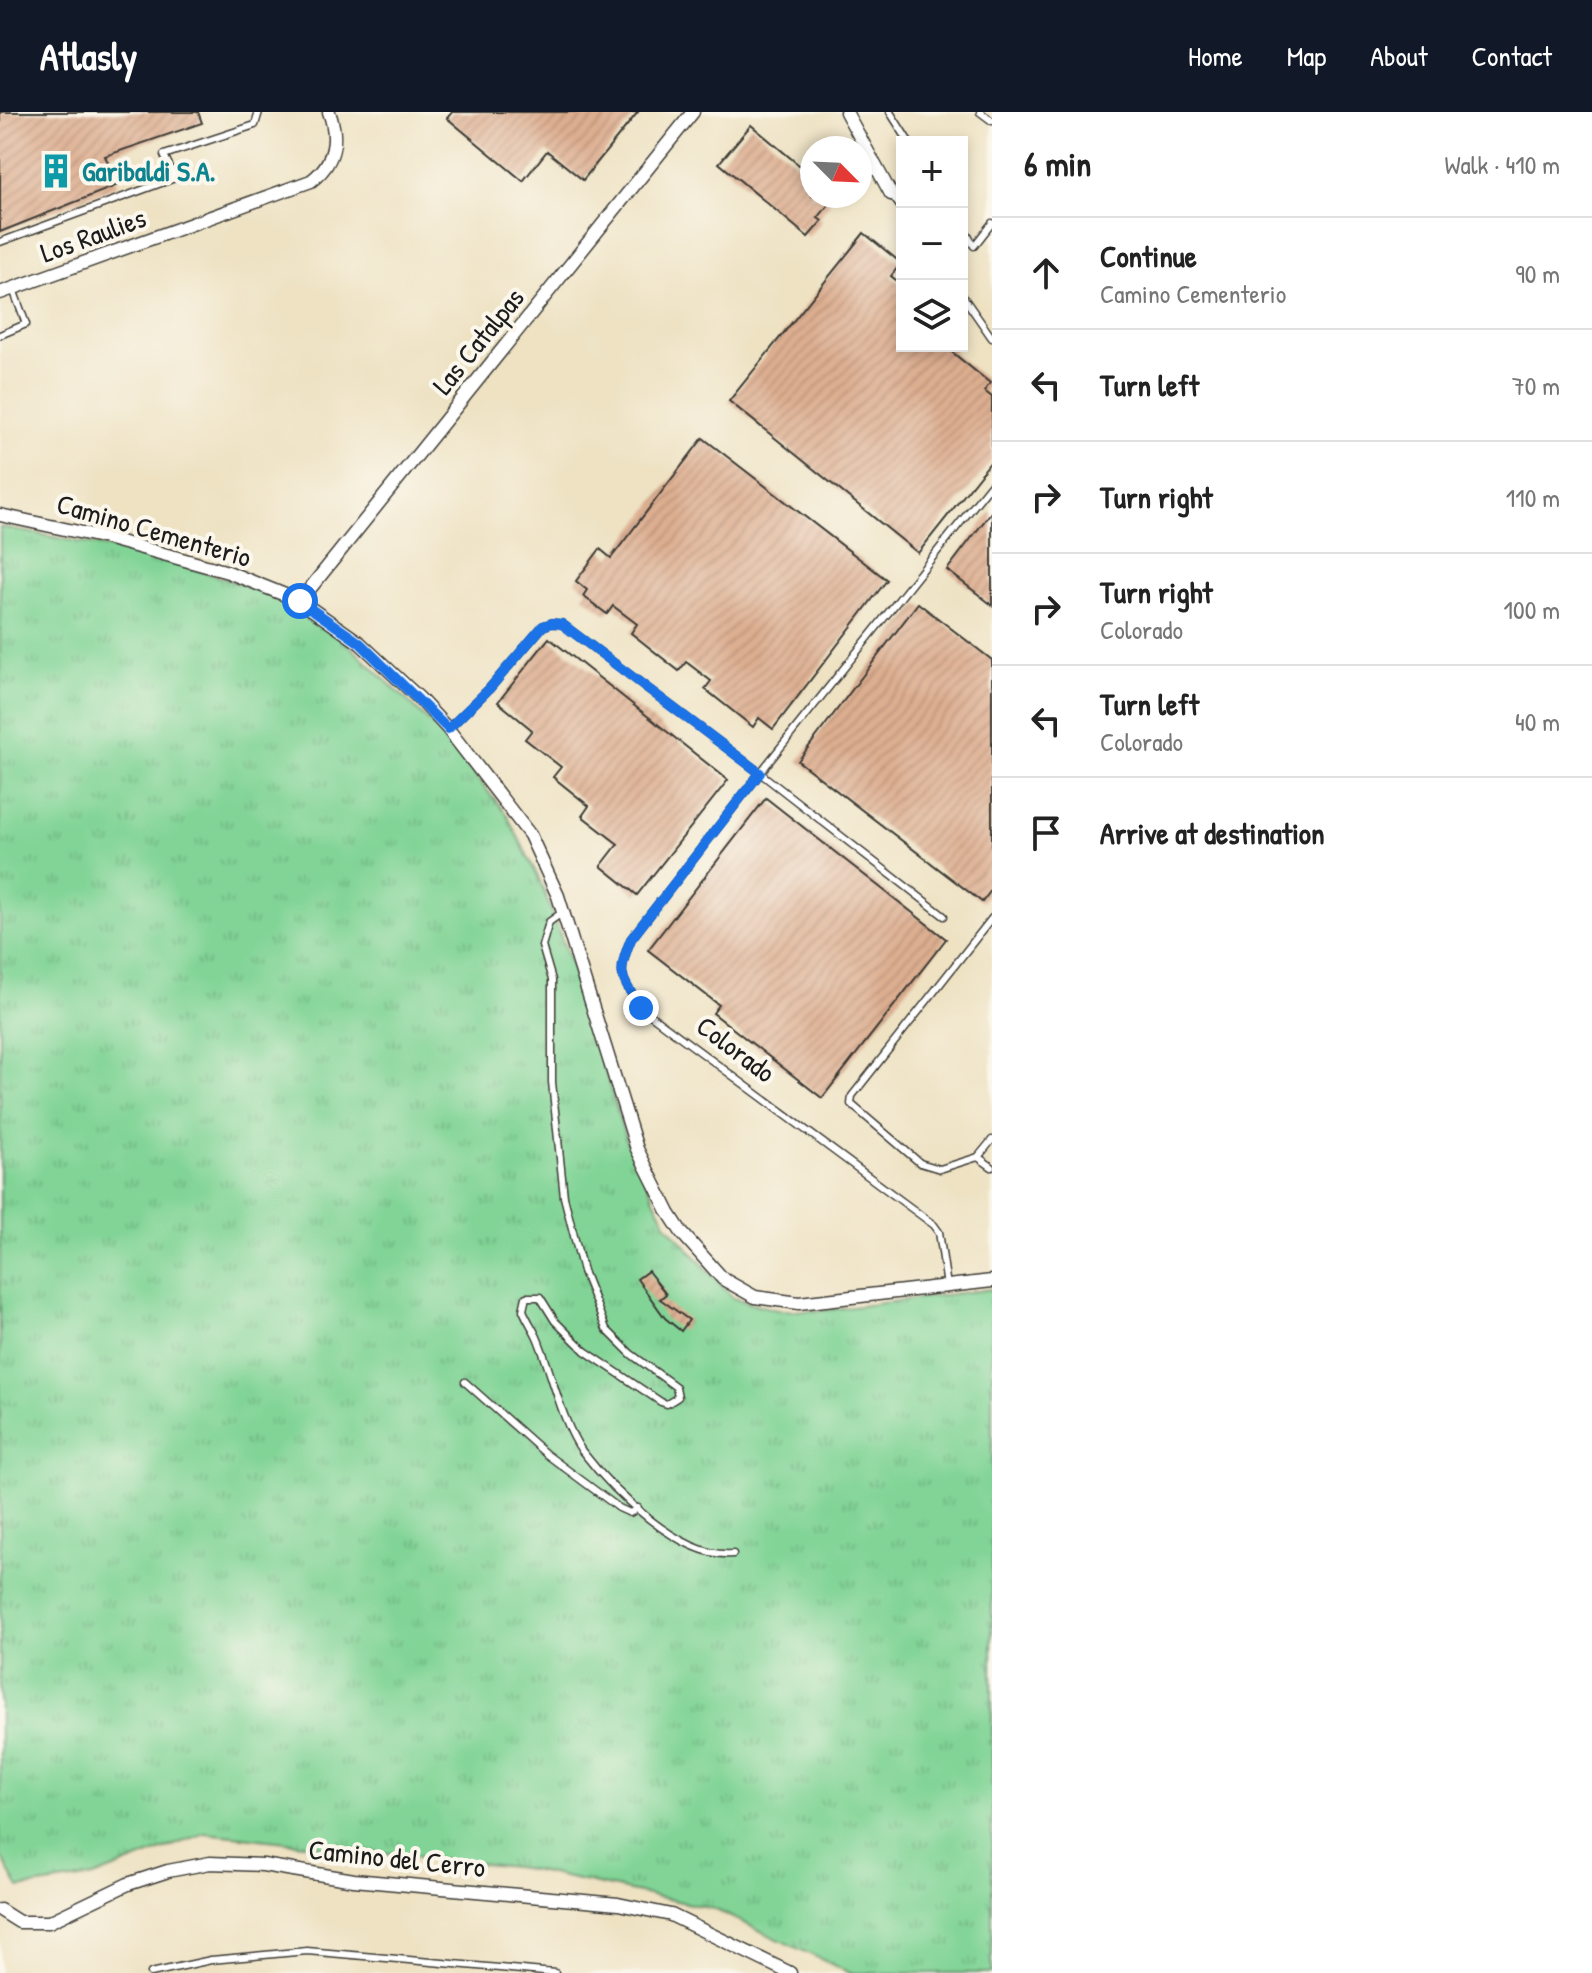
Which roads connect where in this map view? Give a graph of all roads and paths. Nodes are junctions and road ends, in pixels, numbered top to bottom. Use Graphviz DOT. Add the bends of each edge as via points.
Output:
graph roads {
  1 [pos="259,112"];
  2 [pos="329,112"];
  3 [pos="693,112"];
  4 [pos="846,112"];
  5 [pos="890,112"];
  6 [pos="980,112"];
  7 [pos="992,121"];
  8 [pos="905,136"];
  9 [pos="891,194"];
  10 [pos="901,208"];
  11 [pos="992,223"];
  12 [pos="968,236"];
  13 [pos="0,242"];
  14 [pos="6,291"];
  15 [pos="968,304"];
  16 [pos="0,335"];
  17 [pos="992,338"];
  18 [pos="992,483"];
  19 [pos="0,515"];
  20 [pos="300,601"];
  21 [pos="448,729"];
  22 [pos="760,773"];
  23 [pos="563,912"];
  24 [pos="944,916"];
  25 [pos="992,918"];
  26 [pos="992,1140"];
  27 [pos="978,1157"];
  28 [pos="992,1167"];
  29 [pos="992,1281"];
  30 [pos="947,1286"];
  31 [pos="465,1382"];
  32 [pos="638,1508"];
  33 [pos="733,1554"];
  34 [pos="0,1910"];
  35 [pos="151,1973"];
  36 [pos="555,1973"];
  37 [pos="790,1973"];
  1 -- 13 [label="lane" via="255,125 164,155 175,178"];
  2 -- 14 [label="street, Los Raulies" via="336,134 330,160 303,185"];
  3 -- 20 [label="street, Las Catalpas"];
  4 -- 9 [label="street"];
  5 -- 8 [label="lane"];
  6 -- 7 [label="lane"];
  9 -- 10 [label="lane"];
  11 -- 12 [label="lane" via="974,246"];
  14 -- 16 [label="lane" via="26,324"];
  15 -- 17 [label="lane"];
  18 -- 22 [label="lane, Colorado"];
  19 -- 20 [label="street, Camino Cementerio" via="228,572"];
  20 -- 21 [label="street, Camino Cementerio" via="360,643"];
  21 -- 22 [label="lane" via="543,626 562,624"];
  21 -- 23 [label="street, Camino Cementerio" via="530,835"];
  22 -- 24 [label="lane"];
  22 -- 30 [label="lane, Colorado" via="631,939 622,979 641,1008 934,1225"];
  23 -- 30 [label="street, Camino Cementerio" via="637,1149 669,1213 709,1266 744,1292 782,1302"];
  23 -- 32 [label="lane" via="549,922 542,946 552,980 552,1082 564,1197 583,1271 606,1329 676,1387 678,1397 661,1402 585,1351 540,1297 526,1297 523,1310 581,1449"];
  25 -- 27 [label="lane" via="852,1096 851,1104 920,1163 940,1169"];
  26 -- 27 [label="lane"];
  27 -- 28 [label="lane"];
  29 -- 30 [label="street, Camino Cementerio"];
  31 -- 32 [label="lane" via="546,1454 619,1508 630,1513"];
  32 -- 33 [label="lane" via="666,1534 718,1556"];
  34 -- 37 [label="street, Camino del Cerro" via="19,1922 49,1922 168,1871 210,1863 263,1865 354,1880 618,1904 671,1915"];
  35 -- 36 [label="lane" via="211,1960 307,1951"];
}
